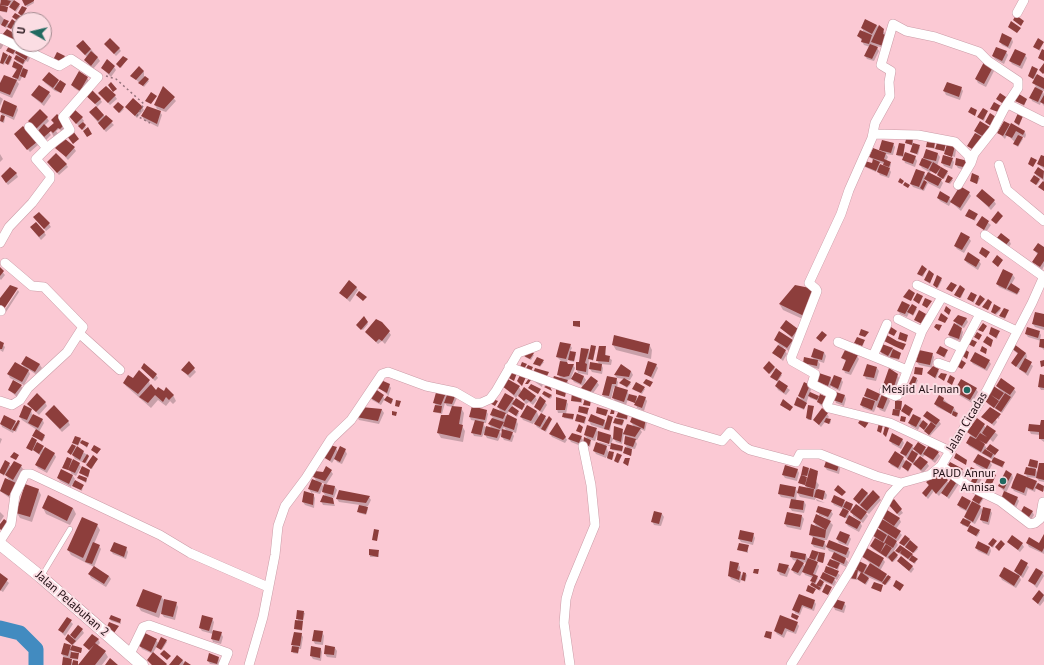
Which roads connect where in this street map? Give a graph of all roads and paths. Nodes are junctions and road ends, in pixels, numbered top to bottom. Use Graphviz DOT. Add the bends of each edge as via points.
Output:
graph roads {
  1 [pos="1024,0"];
  2 [pos="1017,13"];
  3 [pos="0,38"];
  4 [pos="98,77"];
  5 [pos="1008,104"];
  6 [pos="1044,122"];
  7 [pos="150,123"];
  8 [pos="29,127"];
  9 [pos="873,134"];
  10 [pos="47,148"];
  11 [pos="971,163"];
  12 [pos="999,165"];
  13 [pos="958,185"];
  14 [pos="1044,221"];
  15 [pos="985,235"];
  16 [pos="0,243"];
  17 [pos="5,263"];
  18 [pos="1044,277"];
  19 [pos="917,285"];
  20 [pos="942,297"];
  21 [pos="980,314"];
  22 [pos="898,318"];
  23 [pos="887,324"];
  24 [pos="922,331"];
  25 [pos="1017,331"];
  26 [pos="80,334"];
  27 [pos="838,342"];
  28 [pos="949,342"];
  29 [pos="537,346"];
  30 [pos="962,348"];
  31 [pos="873,356"];
  32 [pos="938,363"];
  33 [pos="509,367"];
  34 [pos="120,370"];
  35 [pos="907,370"];
  36 [pos="884,391"];
  37 [pos="0,401"];
  38 [pos="583,446"];
  39 [pos="950,451"];
  40 [pos="941,466"];
  41 [pos="901,483"];
  42 [pos="1043,502"];
  43 [pos="70,528"];
  44 [pos="0,541"];
  45 [pos="0,544"];
  46 [pos="41,577"];
  47 [pos="268,587"];
  48 [pos="130,654"];
  49 [pos="142,665"];
  50 [pos="223,665"];
  51 [pos="249,665"];
  52 [pos="570,665"];
  53 [pos="791,665"];
  1 -- 2 [label="street"];
  3 -- 4 [label="street" via="59,66 71,59"];
  4 -- 7 [label="path" via="114,77 124,85 144,104 138,118"];
  4 -- 10 [label="street" via="63,117 70,130"];
  5 -- 6 [label="street"];
  5 -- 9 [label="street" via="1018,88 1018,81 988,61 980,52 936,37 906,31 893,24 881,65 892,71 889,82 890,96 875,123"];
  5 -- 11 [label="street" via="993,130 974,154"];
  8 -- 10 [label="street"];
  9 -- 11 [label="street" via="918,135 955,142 968,155"];
  9 -- 39 [label="street" via="841,214 809,283 817,291 791,358 815,374 812,384 832,394 827,405 829,408 890,423"];
  10 -- 16 [label="street" via="36,159 50,179 9,227"];
  11 -- 13 [label="street"];
  12 -- 14 [label="street" via="1007,190"];
  15 -- 18 [label="street"];
  17 -- 26 [label="street" via="32,286 44,287 82,326"];
  18 -- 25 [label="street, Jalan Cicadas"];
  19 -- 20 [label="street"];
  20 -- 21 [label="street"];
  20 -- 24 [label="street"];
  21 -- 25 [label="street"];
  21 -- 30 [label="street"];
  22 -- 24 [label="street"];
  23 -- 31 [label="street"];
  24 -- 35 [label="street"];
  25 -- 39 [label="street, Jalan Cicadas" via="987,390"];
  26 -- 34 [label="street"];
  26 -- 37 [label="street" via="67,352 28,388 20,400 12,405"];
  27 -- 31 [label="street"];
  28 -- 30 [label="street"];
  29 -- 33 [label="street" via="518,353"];
  30 -- 32 [label="street" via="952,368"];
  31 -- 35 [label="street"];
  33 -- 41 [label="street" via="673,427 722,441 730,432 748,449 796,462 800,454 820,454"];
  33 -- 47 [label="street" via="490,399 481,403 474,403 454,392 426,386 388,372 382,374 351,420 331,438 285,506 278,526"];
  35 -- 36 [label="street" via="896,396"];
  38 -- 52 [label="street" via="591,485 595,525 566,599 564,623"];
  39 -- 40 [label="street, Jalan Cicadas"];
  40 -- 41 [label="street, Jalan Cicadas" via="930,475"];
  40 -- 42 [label="street" via="967,485 1000,501 1030,524 1040,519"];
  41 -- 53 [label="street" via="890,495 849,572"];
  43 -- 46 [label="lane"];
  44 -- 47 [label="street" via="12,524 15,495 25,474 31,474 153,532 190,553"];
  45 -- 46 [label="main road, Jalan Pelabuhan 2"];
  46 -- 48 [label="main road, Jalan Pelabuhan 2"];
  47 -- 51 [label="street" via="263,618"];
  48 -- 49 [label="main road, Jalan Pelabuhan 2"];
  48 -- 50 [label="street" via="143,627 149,624 228,653"];
}
